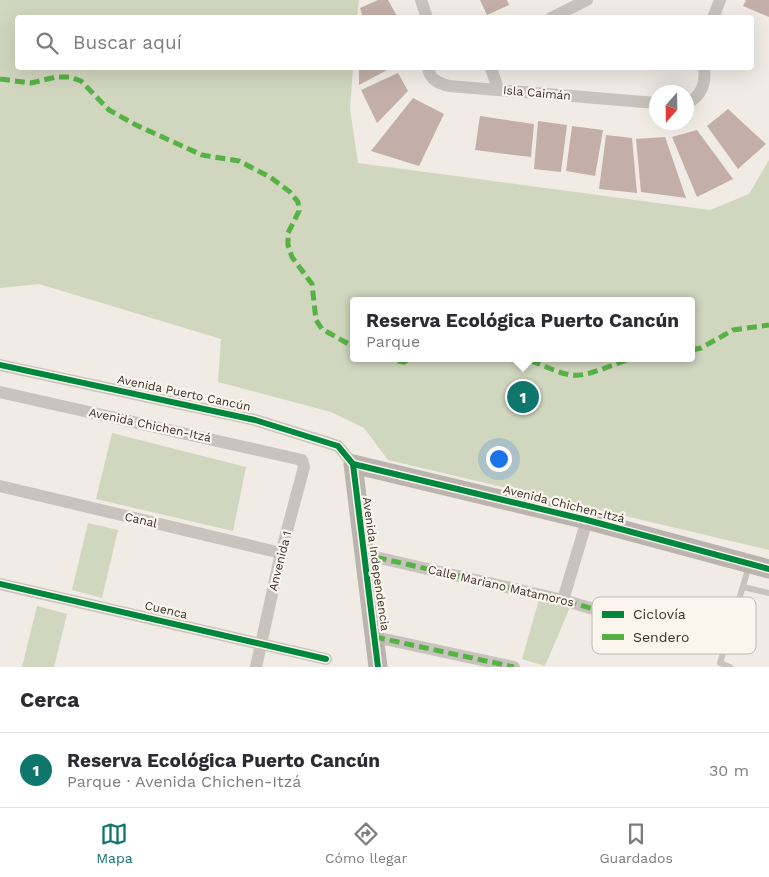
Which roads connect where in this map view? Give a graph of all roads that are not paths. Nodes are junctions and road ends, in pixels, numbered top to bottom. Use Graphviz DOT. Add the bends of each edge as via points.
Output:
graph roads {
  1 [pos="421,0"];
  2 [pos="587,0"];
  3 [pos="720,0"];
  4 [pos="426,15"];
  5 [pos="557,15"];
  6 [pos="713,15"];
  7 [pos="429,70"];
  8 [pos="491,70"];
  9 [pos="704,70"];
  10 [pos="498,89"];
  11 [pos="694,96"];
  12 [pos="649,102"];
  13 [pos="0,365"];
  14 [pos="0,392"];
  15 [pos="299,458"];
  16 [pos="353,464"];
  17 [pos="0,486"];
  18 [pos="586,520"];
  19 [pos="281,553"];
  20 [pos="362,554"];
  21 [pos="750,564"];
  22 [pos="769,569"];
  23 [pos="0,584"];
  24 [pos="743,587"];
  25 [pos="769,593"];
  26 [pos="740,597"];
  27 [pos="563,600"];
  28 [pos="592,609"];
  29 [pos="375,637"];
  30 [pos="260,643"];
  31 [pos="723,654"];
  32 [pos="326,659"];
  33 [pos="256,667"];
  34 [pos="378,667"];
  35 [pos="514,667"];
  36 [pos="730,667"];
  1 -- 4 [label="street"];
  2 -- 5 [label="street"];
  3 -- 6 [label="street"];
  7 -- 10 [label="street, Isla Caimán" via="431,78 439,83"];
  8 -- 10 [label="street"];
  9 -- 11 [label="street" via="702,91"];
  10 -- 12 [label="street, Isla Caimán"];
  13 -- 16 [label="street, Avenida Puerto Cancún" via="255,420 338,446"];
  14 -- 15 [label="street, Avenida Chichen-Itzá"];
  15 -- 19 [label="street, Anvenida 1" via="304,467"];
  16 -- 18 [label="street, Avenida Chichen-Itzá"];
  16 -- 20 [label="street, Avenida Independencia"];
  17 -- 19 [label="street, Canal"];
  18 -- 21 [label="street, Avenida Chichen-Itzá"];
  18 -- 27 [label="street"];
  19 -- 30 [label="street, Anvenida 1"];
  20 -- 27 [label="street, Calle Mariano Matamoros"];
  20 -- 29 [label="street, Avenida Independencia"];
  21 -- 22 [label="street, Avenida Chichen-Itzá"];
  21 -- 24 [label="lane"];
  23 -- 30 [label="street, Cuenca"];
  24 -- 25 [label="lane"];
  24 -- 26 [label="lane"];
  27 -- 28 [label="street, Calle Mariano Matamoros"];
  29 -- 34 [label="street, Avenida Independencia"];
  29 -- 35 [label="street"];
  30 -- 32 [label="street, Cuenca"];
  30 -- 33 [label="street, Anvenida 1"];
  31 -- 36 [label="lane" via="720,663"];
}
